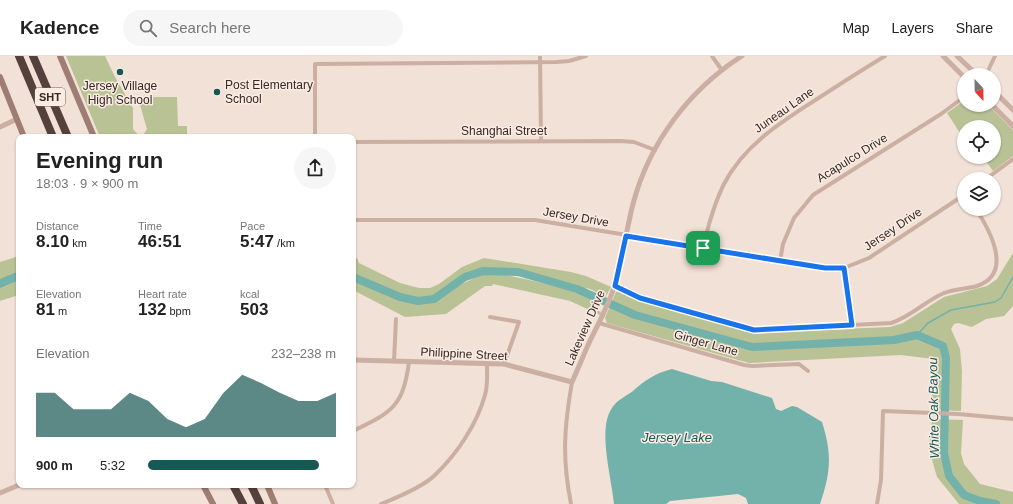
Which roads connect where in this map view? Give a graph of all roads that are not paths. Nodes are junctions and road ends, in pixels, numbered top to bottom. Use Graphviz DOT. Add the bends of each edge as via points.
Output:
graph roads {
  1 [pos="19,56"];
  2 [pos="33,56"];
  3 [pos="60,56"];
  4 [pos="540,56"];
  5 [pos="586,56"];
  6 [pos="712,56"];
  7 [pos="742,56"];
  8 [pos="885,56"];
  9 [pos="943,56"];
  10 [pos="957,56"];
  11 [pos="995,56"];
  12 [pos="540,61"];
  13 [pos="970,68"];
  14 [pos="989,68"];
  15 [pos="721,69"];
  16 [pos="957,70"];
  17 [pos="0,77"];
  18 [pos="1001,98"];
  19 [pos="957,102"];
  20 [pos="1013,110"];
  21 [pos="999,112"];
  22 [pos="17,119"];
  23 [pos="1013,126"];
  24 [pos="0,127"];
  25 [pos="23,134"];
  26 [pos="52,134"];
  27 [pos="67,134"];
  28 [pos="93,134"];
  29 [pos="315,134"];
  30 [pos="541,141"];
  31 [pos="356,142"];
  32 [pos="655,150"];
  33 [pos="1013,159"];
  34 [pos="995,172"];
  35 [pos="957,200"];
  36 [pos="980,216"];
  37 [pos="356,220"];
  38 [pos="626,236"];
  39 [pos="703,248"];
  40 [pos="780,261"];
  41 [pos="844,268"];
  42 [pos="615,286"];
  43 [pos="490,317"];
  44 [pos="396,320"];
  45 [pos="599,323"];
  46 [pos="852,325"];
  47 [pos="356,360"];
  48 [pos="394,361"];
  49 [pos="409,362"];
  50 [pos="487,364"];
  51 [pos="504,364"];
  52 [pos="808,371"];
  53 [pos="572,382"];
  54 [pos="1013,420"];
  55 [pos="356,429"];
  56 [pos="16,486"];
  57 [pos="205,488"];
  58 [pos="235,488"];
  59 [pos="252,488"];
  60 [pos="268,488"];
  61 [pos="326,488"];
  62 [pos="0,493"];
  63 [pos="213,504"];
  64 [pos="243,504"];
  65 [pos="260,504"];
  66 [pos="275,504"];
  67 [pos="333,504"];
  68 [pos="382,504"];
  69 [pos="571,504"];
  70 [pos="877,504"];
  1 -- 26 [label="highway, SHT"];
  2 -- 27 [label="highway, SHT"];
  3 -- 28 [label="main road"];
  4 -- 12 [label="street"];
  5 -- 12 [label="street" via="569,61"];
  6 -- 15 [label="street"];
  7 -- 15 [label="street, Lakeview Drive"];
  8 -- 39 [label="street, Juneau Lane" via="778,124 758,140 724,183"];
  9 -- 16 [label="street"];
  10 -- 13 [label="street"];
  11 -- 14 [label="street"];
  12 -- 29 [label="street" via="315,64"];
  12 -- 30 [label="street"];
  15 -- 32 [label="street, Lakeview Drive" via="679,111"];
  17 -- 22 [label="main road"];
  18 -- 20 [label="street"];
  19 -- 40 [label="street, Acapulco Drive" via="813,195 789,228"];
  21 -- 23 [label="street"];
  22 -- 24 [label="street"];
  22 -- 25 [label="main road"];
  30 -- 31 [label="street, Shanghai Street"];
  30 -- 32 [label="street, Shanghai Street" via="634,142"];
  32 -- 38 [label="street, Lakeview Drive" via="640,182"];
  33 -- 34 [label="street"];
  35 -- 41 [label="street, Jersey Drive" via="869,258"];
  36 -- 46 [label="street" via="994,239 1001,258 1001,265 990,280 977,286 942,294 902,320 891,324"];
  37 -- 38 [label="street, Jersey Drive" via="535,220"];
  38 -- 39 [label="street, Jersey Drive"];
  38 -- 42 [label="street, Lakeview Drive"];
  39 -- 40 [label="street, Jersey Drive"];
  40 -- 41 [label="street, Jersey Drive" via="825,268"];
  41 -- 46 [label="street"];
  42 -- 45 [label="street, Lakeview Drive"];
  42 -- 46 [label="street" via="640,298 754,330"];
  43 -- 51 [label="street" via="519,322"];
  44 -- 48 [label="street"];
  45 -- 52 [label="street, Ginger Lane" via="744,365 799,364"];
  45 -- 53 [label="street, Lakeview Drive"];
  47 -- 48 [label="street, Philippine Street"];
  48 -- 49 [label="street, Philippine Street"];
  49 -- 50 [label="street, Philippine Street"];
  49 -- 55 [label="street" via="406,380 396,406"];
  50 -- 51 [label="street, Philippine Street"];
  50 -- 68 [label="street" via="485,394 459,447 435,476 398,498"];
  51 -- 53 [label="street, Philippine Street"];
  53 -- 69 [label="street, Lakeview Drive" via="564,440 565,476"];
  54 -- 70 [label="street" via="958,414 883,411 882,480"];
  56 -- 62 [label="street"];
  57 -- 63 [label="main road"];
  58 -- 64 [label="highway"];
  59 -- 65 [label="highway"];
  60 -- 66 [label="main road"];
  61 -- 67 [label="street"];
}
